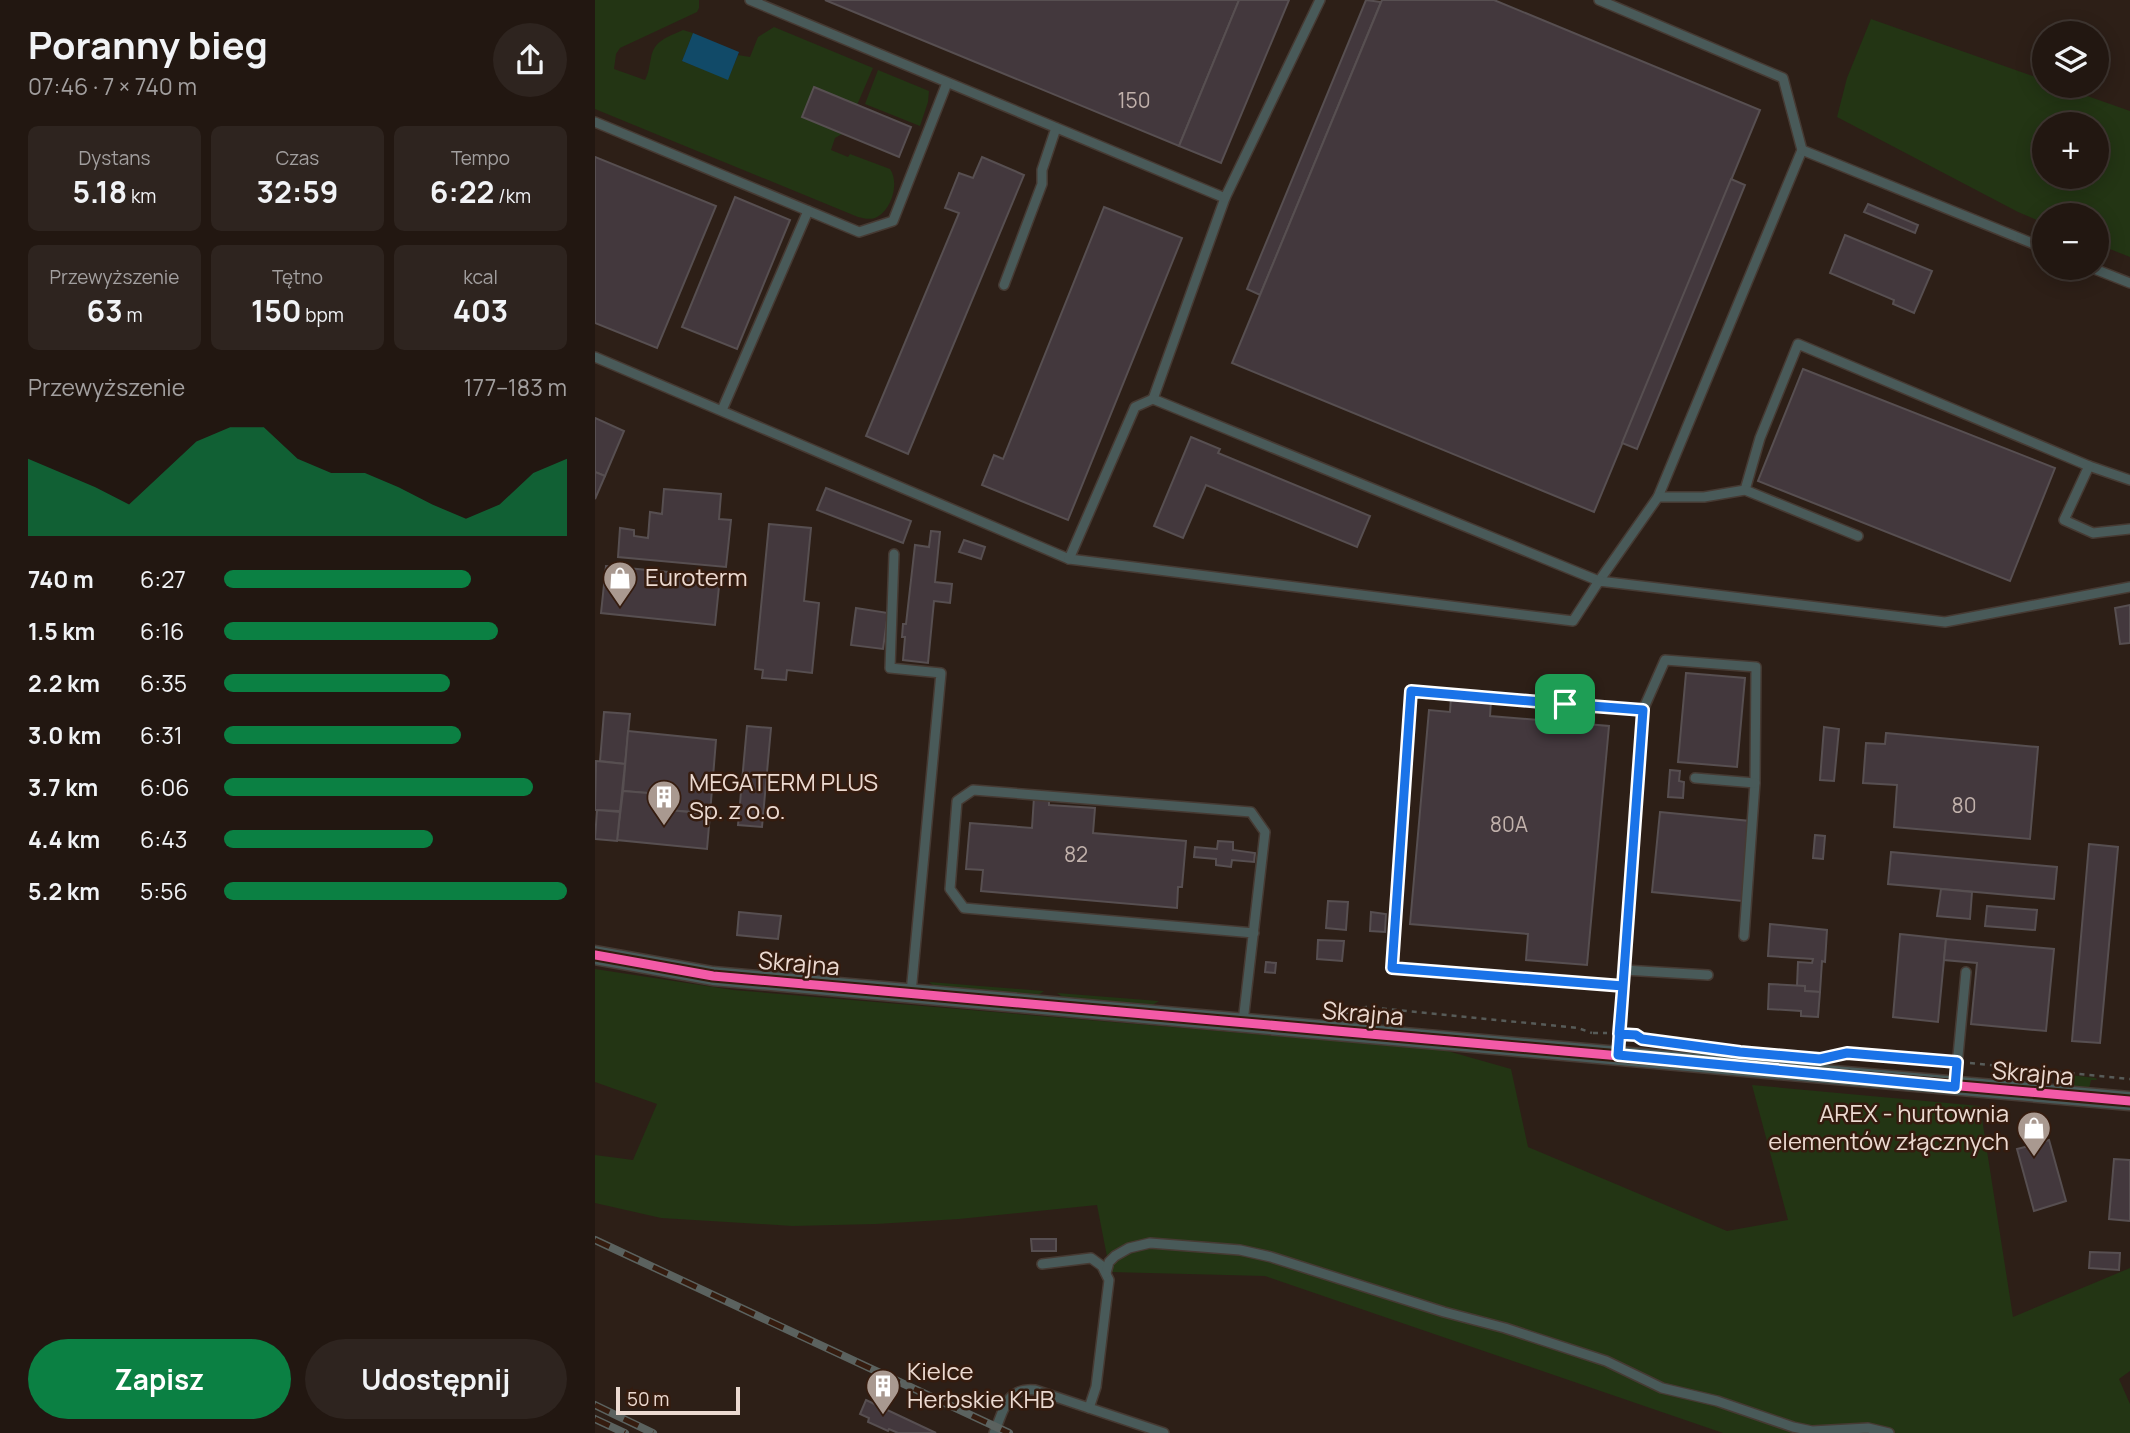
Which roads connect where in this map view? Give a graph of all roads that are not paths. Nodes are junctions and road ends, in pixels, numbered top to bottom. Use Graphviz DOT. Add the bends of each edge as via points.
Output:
graph roads {
  1 [pos="750,0"];
  2 [pos="1320,0"];
  3 [pos="1599,0"];
  4 [pos="947,83"];
  5 [pos="595,122"];
  6 [pos="1056,128"];
  7 [pos="1803,150"];
  8 [pos="1225,198"];
  9 [pos="809,211"];
  10 [pos="2032,243"];
  11 [pos="2109,275"];
  12 [pos="2130,283"];
  13 [pos="1004,285"];
  14 [pos="595,357"];
  15 [pos="1153,398"];
  16 [pos="722,410"];
  17 [pos="2089,466"];
  18 [pos="2130,480"];
  19 [pos="1745,490"];
  20 [pos="1658,497"];
  21 [pos="2130,529"];
  22 [pos="1858,536"];
  23 [pos="894,554"];
  24 [pos="1069,559"];
  25 [pos="1599,581"];
  26 [pos="2130,587"];
  27 [pos="1643,710"];
  28 [pos="1695,778"];
  29 [pos="1755,783"];
  30 [pos="1254,933"];
  31 [pos="1744,936"];
  32 [pos="595,955"];
  33 [pos="1624,970"];
  34 [pos="1966,972"];
  35 [pos="1708,975"];
  36 [pos="1623,986"];
  37 [pos="911,993"];
  38 [pos="1243,1022"];
  39 [pos="1618,1055"];
  40 [pos="1955,1087"];
  41 [pos="2130,1101"];
  42 [pos="1042,1264"];
  43 [pos="1106,1273"];
  44 [pos="1089,1408"];
  45 [pos="993,1433"];
  46 [pos="1164,1433"];
  47 [pos="1889,1433"];
  1 -- 4 [label="lane"];
  2 -- 8 [label="lane"];
  3 -- 7 [label="lane" via="1783,78"];
  4 -- 6 [label="lane"];
  4 -- 9 [label="lane" via="893,221 859,232"];
  5 -- 9 [label="lane"];
  6 -- 8 [label="lane"];
  6 -- 13 [label="lane" via="1042,184"];
  7 -- 10 [label="lane"];
  7 -- 20 [label="lane"];
  8 -- 15 [label="lane"];
  9 -- 16 [label="lane"];
  11 -- 12 [label="lane"];
  14 -- 16 [label="lane"];
  15 -- 24 [label="lane" via="1135,407"];
  15 -- 25 [label="lane"];
  16 -- 24 [label="lane"];
  17 -- 18 [label="lane"];
  17 -- 19 [label="lane" via="1798,344 1760,438"];
  17 -- 21 [label="lane" via="2064,520 2093,533"];
  19 -- 20 [label="lane" via="1704,497"];
  19 -- 22 [label="lane"];
  20 -- 25 [label="lane"];
  23 -- 37 [label="lane" via="890,668 941,673"];
  24 -- 25 [label="lane" via="1573,621"];
  25 -- 26 [label="lane" via="1945,622"];
  27 -- 29 [label="lane" via="1665,660 1756,667"];
  27 -- 33 [label="lane"];
  27 -- 36 [label="lane" via="1411,691 1392,968"];
  28 -- 29 [label="lane"];
  29 -- 31 [label="lane"];
  30 -- 30 [label="lane" via="1265,832 1251,812 973,790 957,801 950,889 964,908"];
  30 -- 38 [label="lane"];
  32 -- 37 [label="street, Skrajna" via="706,975"];
  33 -- 35 [label="lane"];
  33 -- 36 [label="lane"];
  34 -- 40 [label="lane"];
  36 -- 39 [label="lane"];
  37 -- 38 [label="street, Skrajna"];
  38 -- 39 [label="street, Skrajna"];
  39 -- 40 [label="street, Skrajna"];
  40 -- 41 [label="street, Skrajna"];
  42 -- 43 [label="lane" via="1091,1258"];
  43 -- 44 [label="lane" via="1101,1349"];
  43 -- 47 [label="lane" via="1115,1256 1150,1243 1250,1252 1505,1328 1605,1361 1662,1388 1793,1426 1812,1431 1868,1428"];
  44 -- 45 [label="lane" via="1035,1390 1018,1390 1008,1398"];
  44 -- 46 [label="lane"];
}
